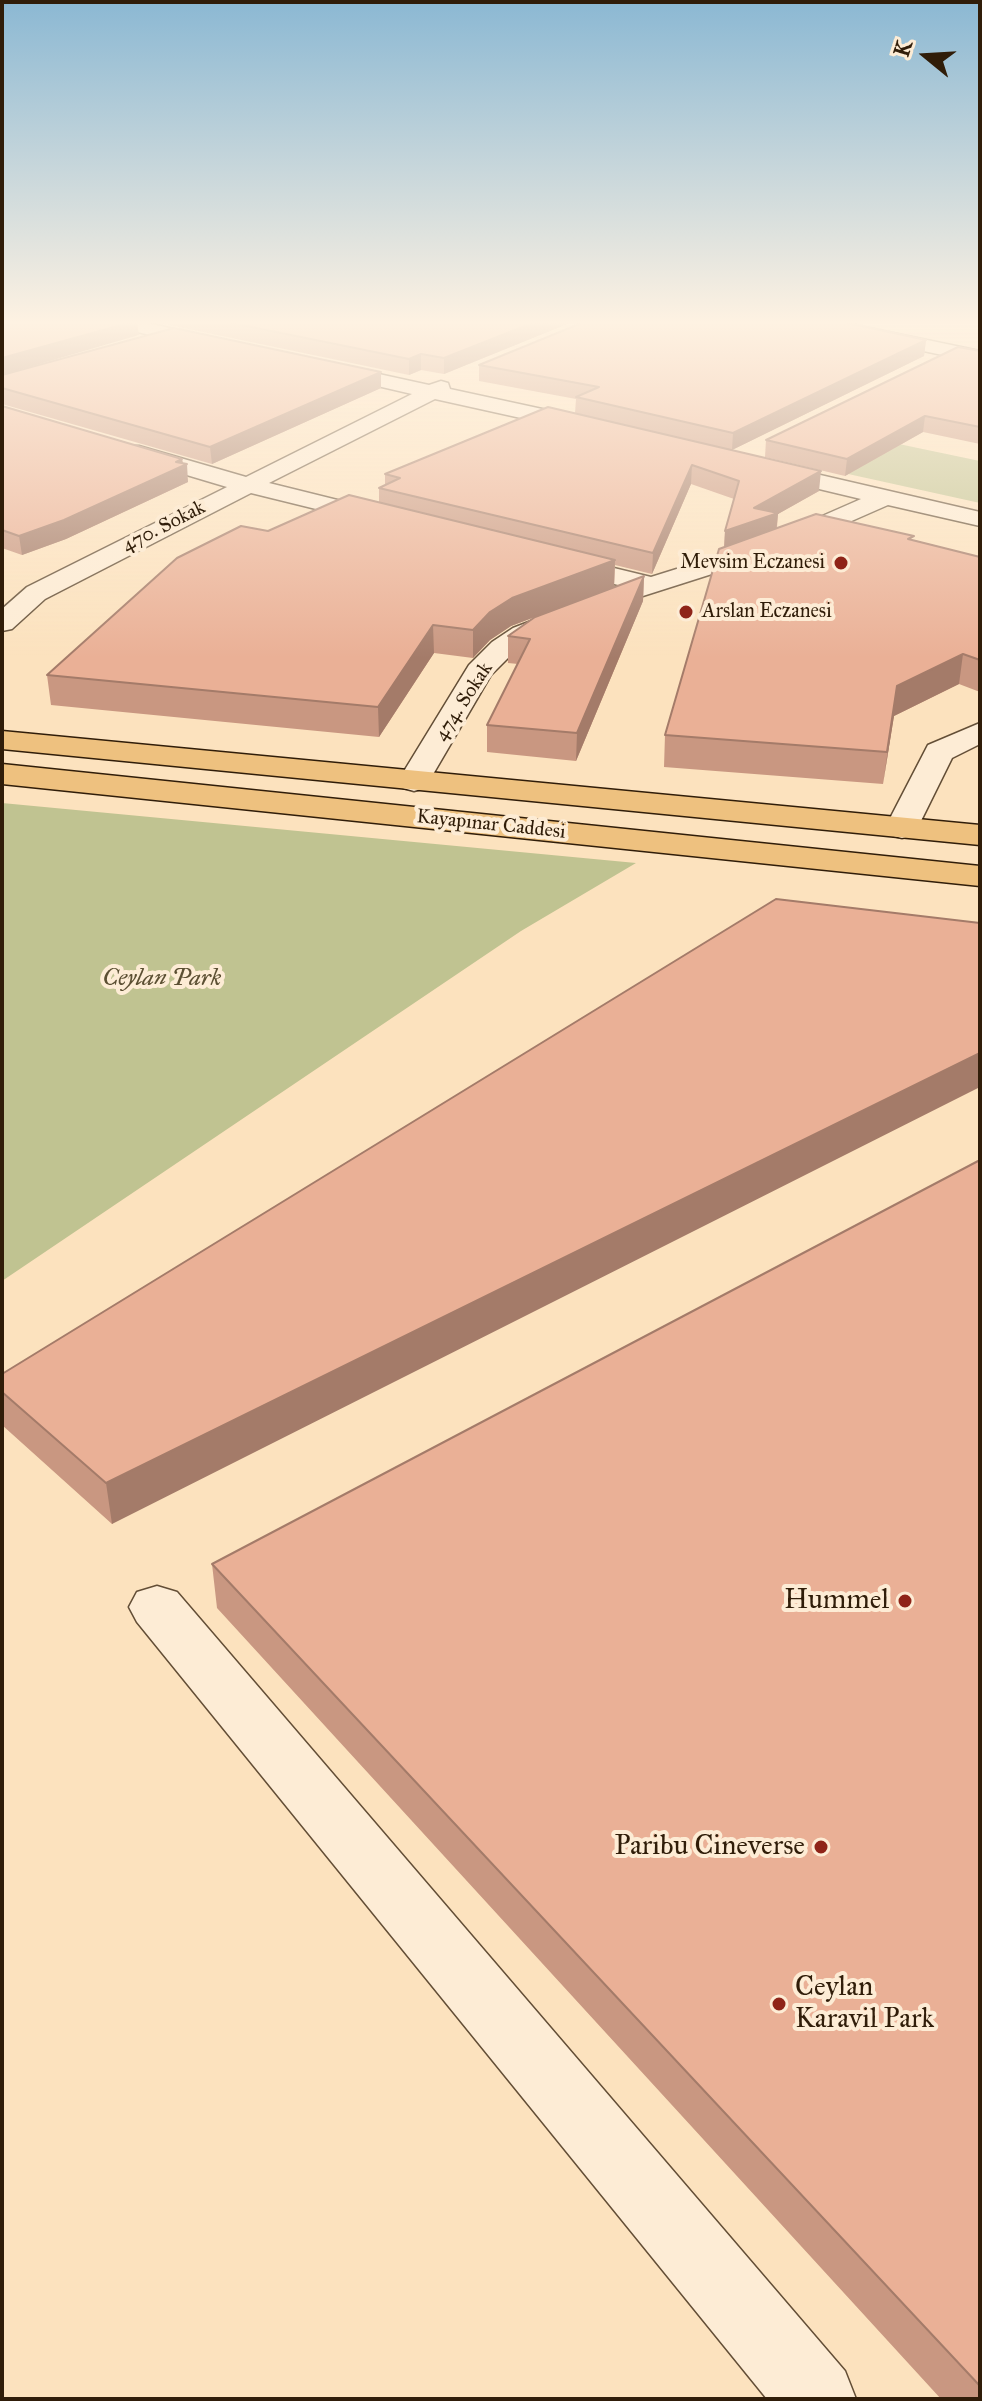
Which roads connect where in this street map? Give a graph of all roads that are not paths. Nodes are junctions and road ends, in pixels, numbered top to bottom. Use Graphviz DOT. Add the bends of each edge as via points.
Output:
graph roads {
  1 [pos="346,434"];
  2 [pos="109,444"];
  3 [pos="747,454"];
  4 [pos="247,485"];
  5 [pos="883,498"];
  6 [pos="980,519"];
  7 [pos="411,526"];
  8 [pos="819,526"];
  9 [pos="863,537"];
  10 [pos="531,555"];
  11 [pos="651,585"];
  12 [pos="12,601"];
  13 [pos="2,623"];
  14 [pos="980,732"];
  15 [pos="2,740"];
  16 [pos="2,774"];
  17 [pos="414,781"];
  18 [pos="902,828"];
  19 [pos="980,835"];
  20 [pos="980,876"];
  21 [pos="157,1607"];
  22 [pos="817,2399"];
  1 -- 4 [label="street, 470. Sokak"];
  2 -- 4 [label="street"];
  3 -- 5 [label="street"];
  4 -- 7 [label="street"];
  4 -- 12 [label="street, 470. Sokak"];
  5 -- 6 [label="street"];
  5 -- 8 [label="street, 474. Sokak"];
  8 -- 9 [label="street"];
  8 -- 11 [label="street, 474. Sokak" via="704,571"];
  10 -- 11 [label="street"];
  11 -- 17 [label="street, 474. Sokak" via="523,634 502,648 479,671"];
  12 -- 13 [label="street, 470. Sokak"];
  14 -- 18 [label="street" via="939,752"];
  15 -- 17 [label="main road, Kayapınar Caddesi"];
  16 -- 20 [label="main road, Kayapınar Caddesi"];
  17 -- 18 [label="main road, Kayapınar Caddesi"];
  18 -- 19 [label="main road, Kayapınar Caddesi"];
  21 -- 22 [label="street"];
}
